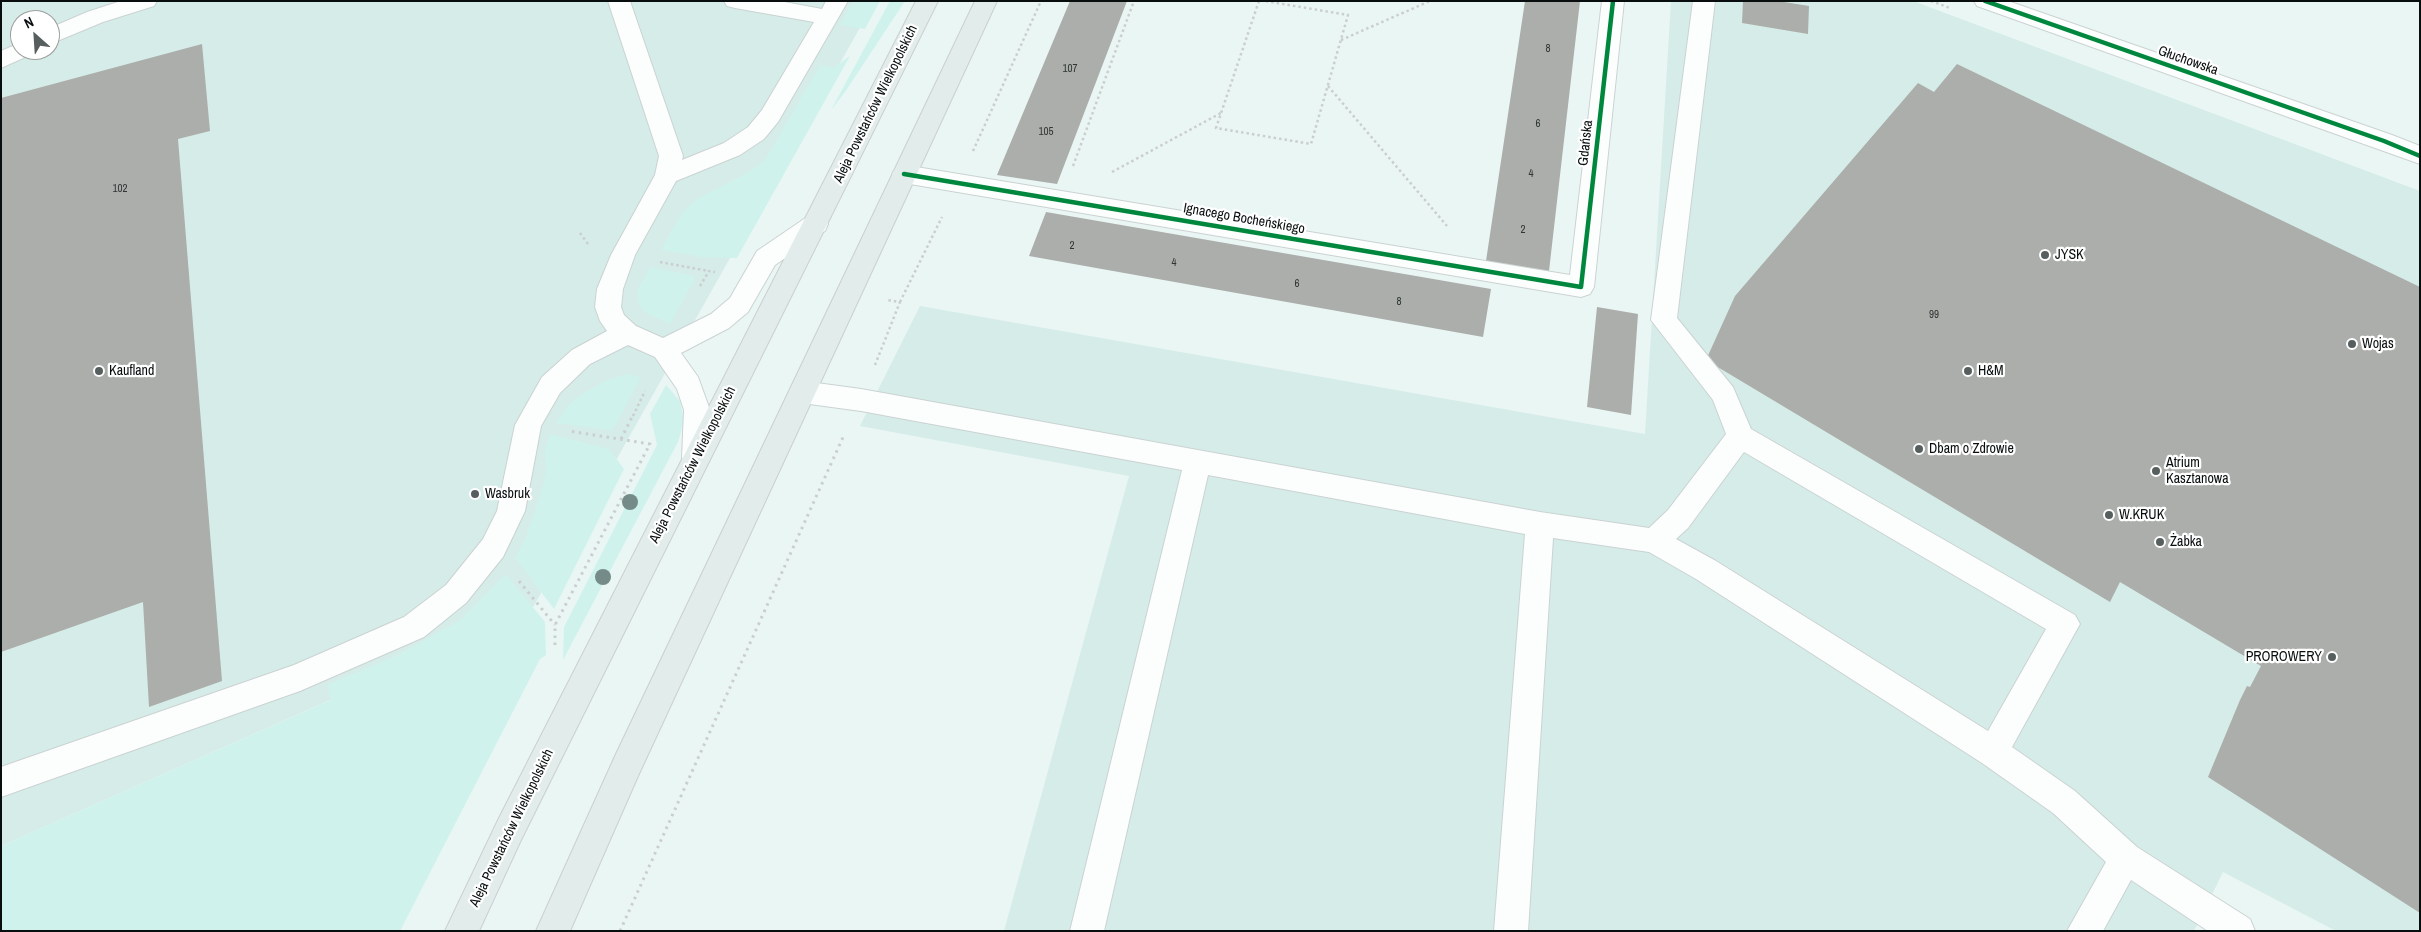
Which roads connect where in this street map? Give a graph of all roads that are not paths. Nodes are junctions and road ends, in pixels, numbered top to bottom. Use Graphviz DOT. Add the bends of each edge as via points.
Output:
graph roads {
  1 [pos="146,1"];
  2 [pos="619,1"];
  3 [pos="735,1"];
  4 [pos="927,1"];
  5 [pos="986,1"];
  6 [pos="1613,1"];
  7 [pos="1704,1"];
  8 [pos="1985,1"];
  9 [pos="833,9"];
  10 [pos="60,33"];
  11 [pos="2384,141"];
  12 [pos="2420,151"];
  13 [pos="2420,156"];
  14 [pos="904,174"];
  15 [pos="667,175"];
  16 [pos="816,224"];
  17 [pos="1581,287"];
  18 [pos="627,333"];
  19 [pos="664,350"];
  20 [pos="802,392"];
  21 [pos="1740,436"];
  22 [pos="696,458"];
  23 [pos="1199,463"];
  24 [pos="1540,524"];
  25 [pos="1654,541"];
  26 [pos="1993,752"];
  27 [pos="1,782"];
  28 [pos="2126,858"];
  29 [pos="462,931"];
  30 [pos="553,931"];
  31 [pos="1087,931"];
  32 [pos="1511,931"];
  33 [pos="2084,931"];
  34 [pos="2238,931"];
  1 -- 10 [label="street" via="95,17"];
  2 -- 15 [label="street" via="670,148"];
  3 -- 9 [label="street"];
  4 -- 16 [label="main road, Aleja Powstańców Wielkopolskich"];
  5 -- 14 [label="main road"];
  6 -- 17 [label="street, Gdańska"];
  7 -- 21 [label="street" via="1664,320 1724,395"];
  8 -- 11 [label="street, Głuchowska"];
  9 -- 15 [label="street" via="770,116 756,133 732,149"];
  11 -- 12 [label="street, Głuchowska"];
  11 -- 13 [label="street, Głuchowska"];
  14 -- 17 [label="street, Ignacego Bocheńskiego"];
  14 -- 20 [label="main road"];
  15 -- 18 [label="street" via="623,255 610,289 608,307 613,321"];
  16 -- 19 [label="street" via="766,258 740,305 720,321"];
  16 -- 22 [label="main road, Aleja Powstańców Wielkopolskich"];
  18 -- 19 [label="street"];
  18 -- 27 [label="street" via="589,352 566,370 543,396 528,425 511,511 493,548 456,594 414,627 300,677"];
  19 -- 22 [label="street" via="689,386 697,410"];
  20 -- 23 [label="street" via="861,400"];
  20 -- 30 [label="main road"];
  21 -- 25 [label="street" via="1678,518"];
  21 -- 26 [label="street" via="2065,624"];
  22 -- 29 [label="main road, Aleja Powstańców Wielkopolskich"];
  23 -- 24 [label="street"];
  23 -- 31 [label="street" via="1192,480"];
  24 -- 25 [label="street"];
  24 -- 32 [label="street"];
  25 -- 26 [label="street" via="1706,570"];
  26 -- 28 [label="street" via="2064,802"];
  28 -- 33 [label="street"];
  28 -- 34 [label="street"];
}
